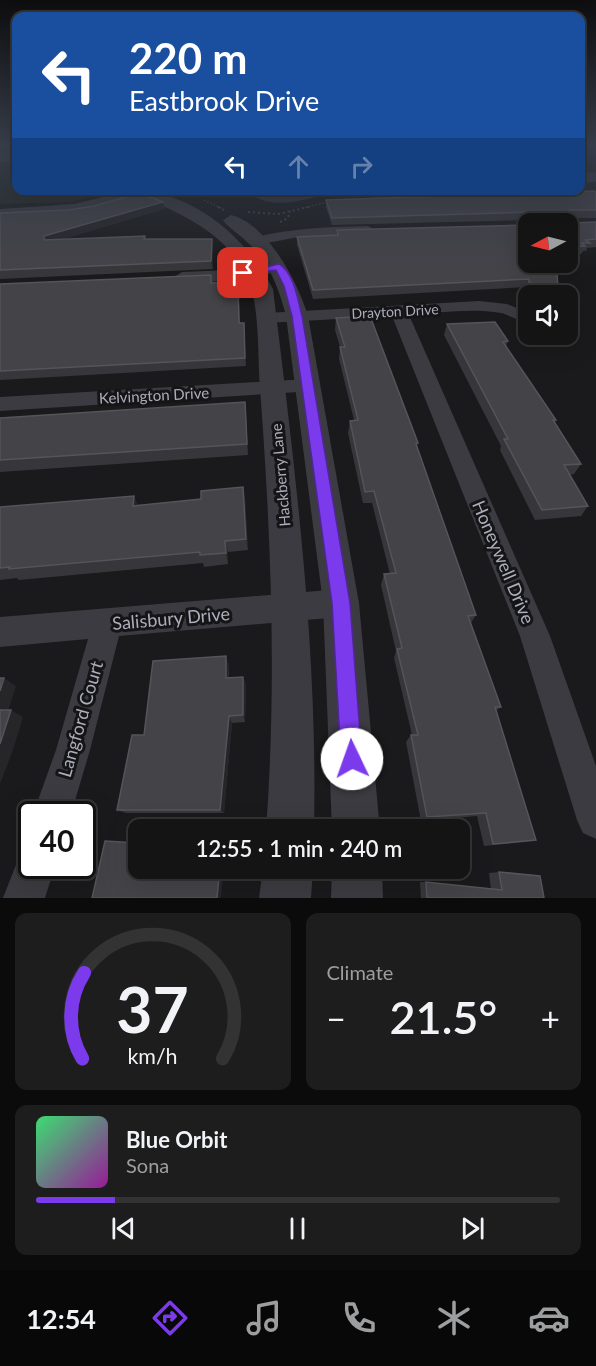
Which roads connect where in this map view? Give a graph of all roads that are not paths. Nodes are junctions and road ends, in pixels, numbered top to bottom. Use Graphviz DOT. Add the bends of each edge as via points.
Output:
graph roads {
  1 [pos="131,195"];
  2 [pos="161,195"];
  3 [pos="0,213"];
  4 [pos="379,230"];
  5 [pos="264,260"];
  6 [pos="168,278"];
  7 [pos="398,310"];
  8 [pos="518,314"];
  9 [pos="297,316"];
  10 [pos="266,318"];
  11 [pos="308,386"];
  12 [pos="273,388"];
  13 [pos="0,404"];
  14 [pos="341,603"];
  15 [pos="292,607"];
  16 [pos="107,624"];
  17 [pos="0,632"];
  18 [pos="56,801"];
  19 [pos="291,819"];
  20 [pos="355,819"];
  21 [pos="596,820"];
  22 [pos="31,879"];
  23 [pos="287,879"];
  24 [pos="357,879"];
  25 [pos="24,898"];
  26 [pos="285,898"];
  27 [pos="357,898"];
  1 -- 3 [label="street" via="84,207"];
  2 -- 5 [label="street" via="215,211 234,222"];
  4 -- 5 [label="street" via="272,237"];
  5 -- 6 [label="street" via="230,275"];
  5 -- 9 [label="street" via="289,286"];
  5 -- 10 [label="street, Hackberry Lane"];
  7 -- 8 [label="street, Drayton Drive" via="479,306"];
  7 -- 9 [label="street, Drayton Drive"];
  7 -- 21 [label="street, Honeywell Drive" via="536,636"];
  9 -- 10 [label="street, Drayton Drive"];
  9 -- 11 [label="street"];
  10 -- 12 [label="street, Hackberry Lane"];
  11 -- 12 [label="street, Kelvington Drive"];
  11 -- 14 [label="street"];
  12 -- 13 [label="street, Kelvington Drive"];
  12 -- 15 [label="street, Hackberry Lane"];
  14 -- 15 [label="street, Salisbury Drive"];
  14 -- 20 [label="street"];
  15 -- 16 [label="street, Salisbury Drive"];
  15 -- 19 [label="street, Hackberry Lane"];
  16 -- 17 [label="street, Salisbury Drive"];
  16 -- 18 [label="street, Langford Court"];
  22 -- 25 [label="street"];
  23 -- 26 [label="street"];
  24 -- 27 [label="street"];
}
